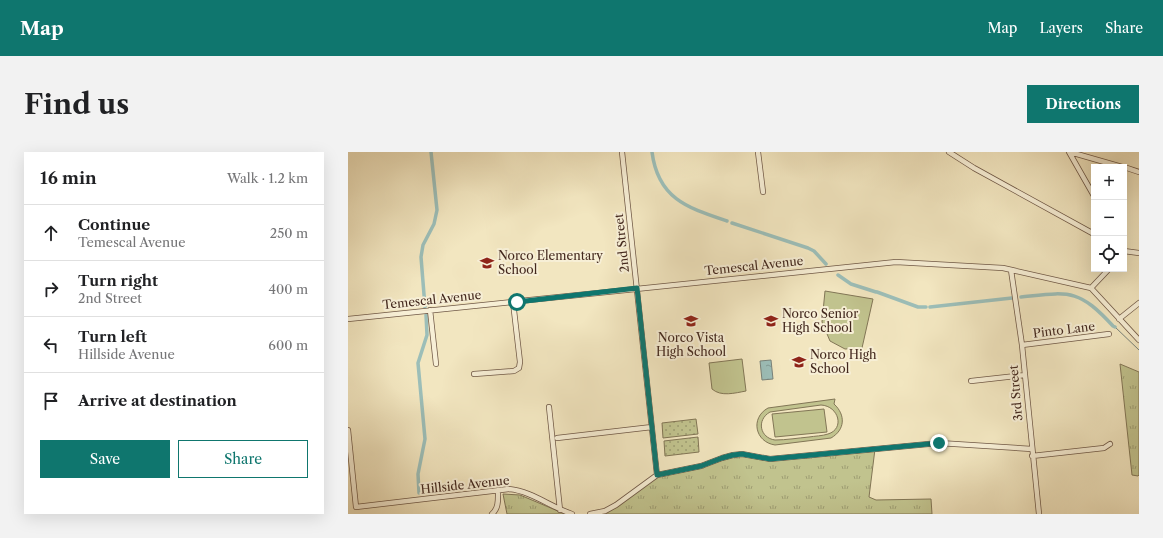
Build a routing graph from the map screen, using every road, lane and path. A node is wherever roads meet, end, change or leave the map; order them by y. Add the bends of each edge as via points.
1 (622, 152) edge
2 (758, 152) edge
3 (949, 152) edge
4 (1069, 152) edge
5 (1112, 164) edge
6 (1127, 168) edge
7 (1139, 172) edge
8 (1091, 191) edge
9 (762, 192) dead end
10 (1091, 232) edge
11 (1127, 252) edge
12 (1139, 254) edge
13 (1011, 270) junction
14 (1106, 272) edge
15 (637, 288) junction
16 (1092, 288) junction
17 (513, 302) junction
18 (1139, 303) edge
19 (430, 310) junction
20 (348, 319) edge
21 (1120, 319) junction
22 (1108, 334) dead end
23 (1139, 340) edge
24 (1022, 345) junction
25 (436, 364) dead end
26 (474, 374) dead end
27 (1025, 375) junction
28 (970, 381) dead end
29 (549, 407) dead end
30 (652, 427) junction
31 (348, 430) edge
32 (556, 438) dead end
33 (1110, 444) dead end
34 (1032, 449) junction
35 (1032, 456) junction
36 (657, 475) junction
37 (498, 490) junction
38 (560, 510) junction
39 (492, 514) edge
40 (572, 514) edge
41 (590, 514) edge
42 (1040, 514) edge

1 - 15 street, 2nd Street
2 - 9 street
3 - 10 street
4 - 5 street
4 - 8 street
6 - 7 street
11 - 12 street
13 - 15 street, Temescal Avenue via 896,262
13 - 16 street, Temescal Avenue
13 - 24 street, 3rd Street
14 - 16 street
15 - 17 street, Temescal Avenue
15 - 30 street, 2nd Street
16 - 21 street
17 - 19 street, Temescal Avenue
17 - 26 street via 520,362 518,368 514,371
18 - 21 street
19 - 20 street, Temescal Avenue
19 - 25 street
21 - 23 street
22 - 24 street, Pinto Lane
24 - 27 street, 3rd Street
27 - 28 street
27 - 34 street, 3rd Street
29 - 38 street
30 - 32 street
30 - 36 street, 2nd Street
31 - 37 street, Hillside Avenue via 356,507
33 - 35 street via 1104,448
34 - 35 street, 3rd Street
34 - 36 street via 939,443 770,459 742,454
35 - 42 street, 3rd Street
36 - 41 street via 616,505
37 - 38 street, Hillside Avenue via 517,490
37 - 39 street via 498,504
38 - 40 street, Hillside Avenue

